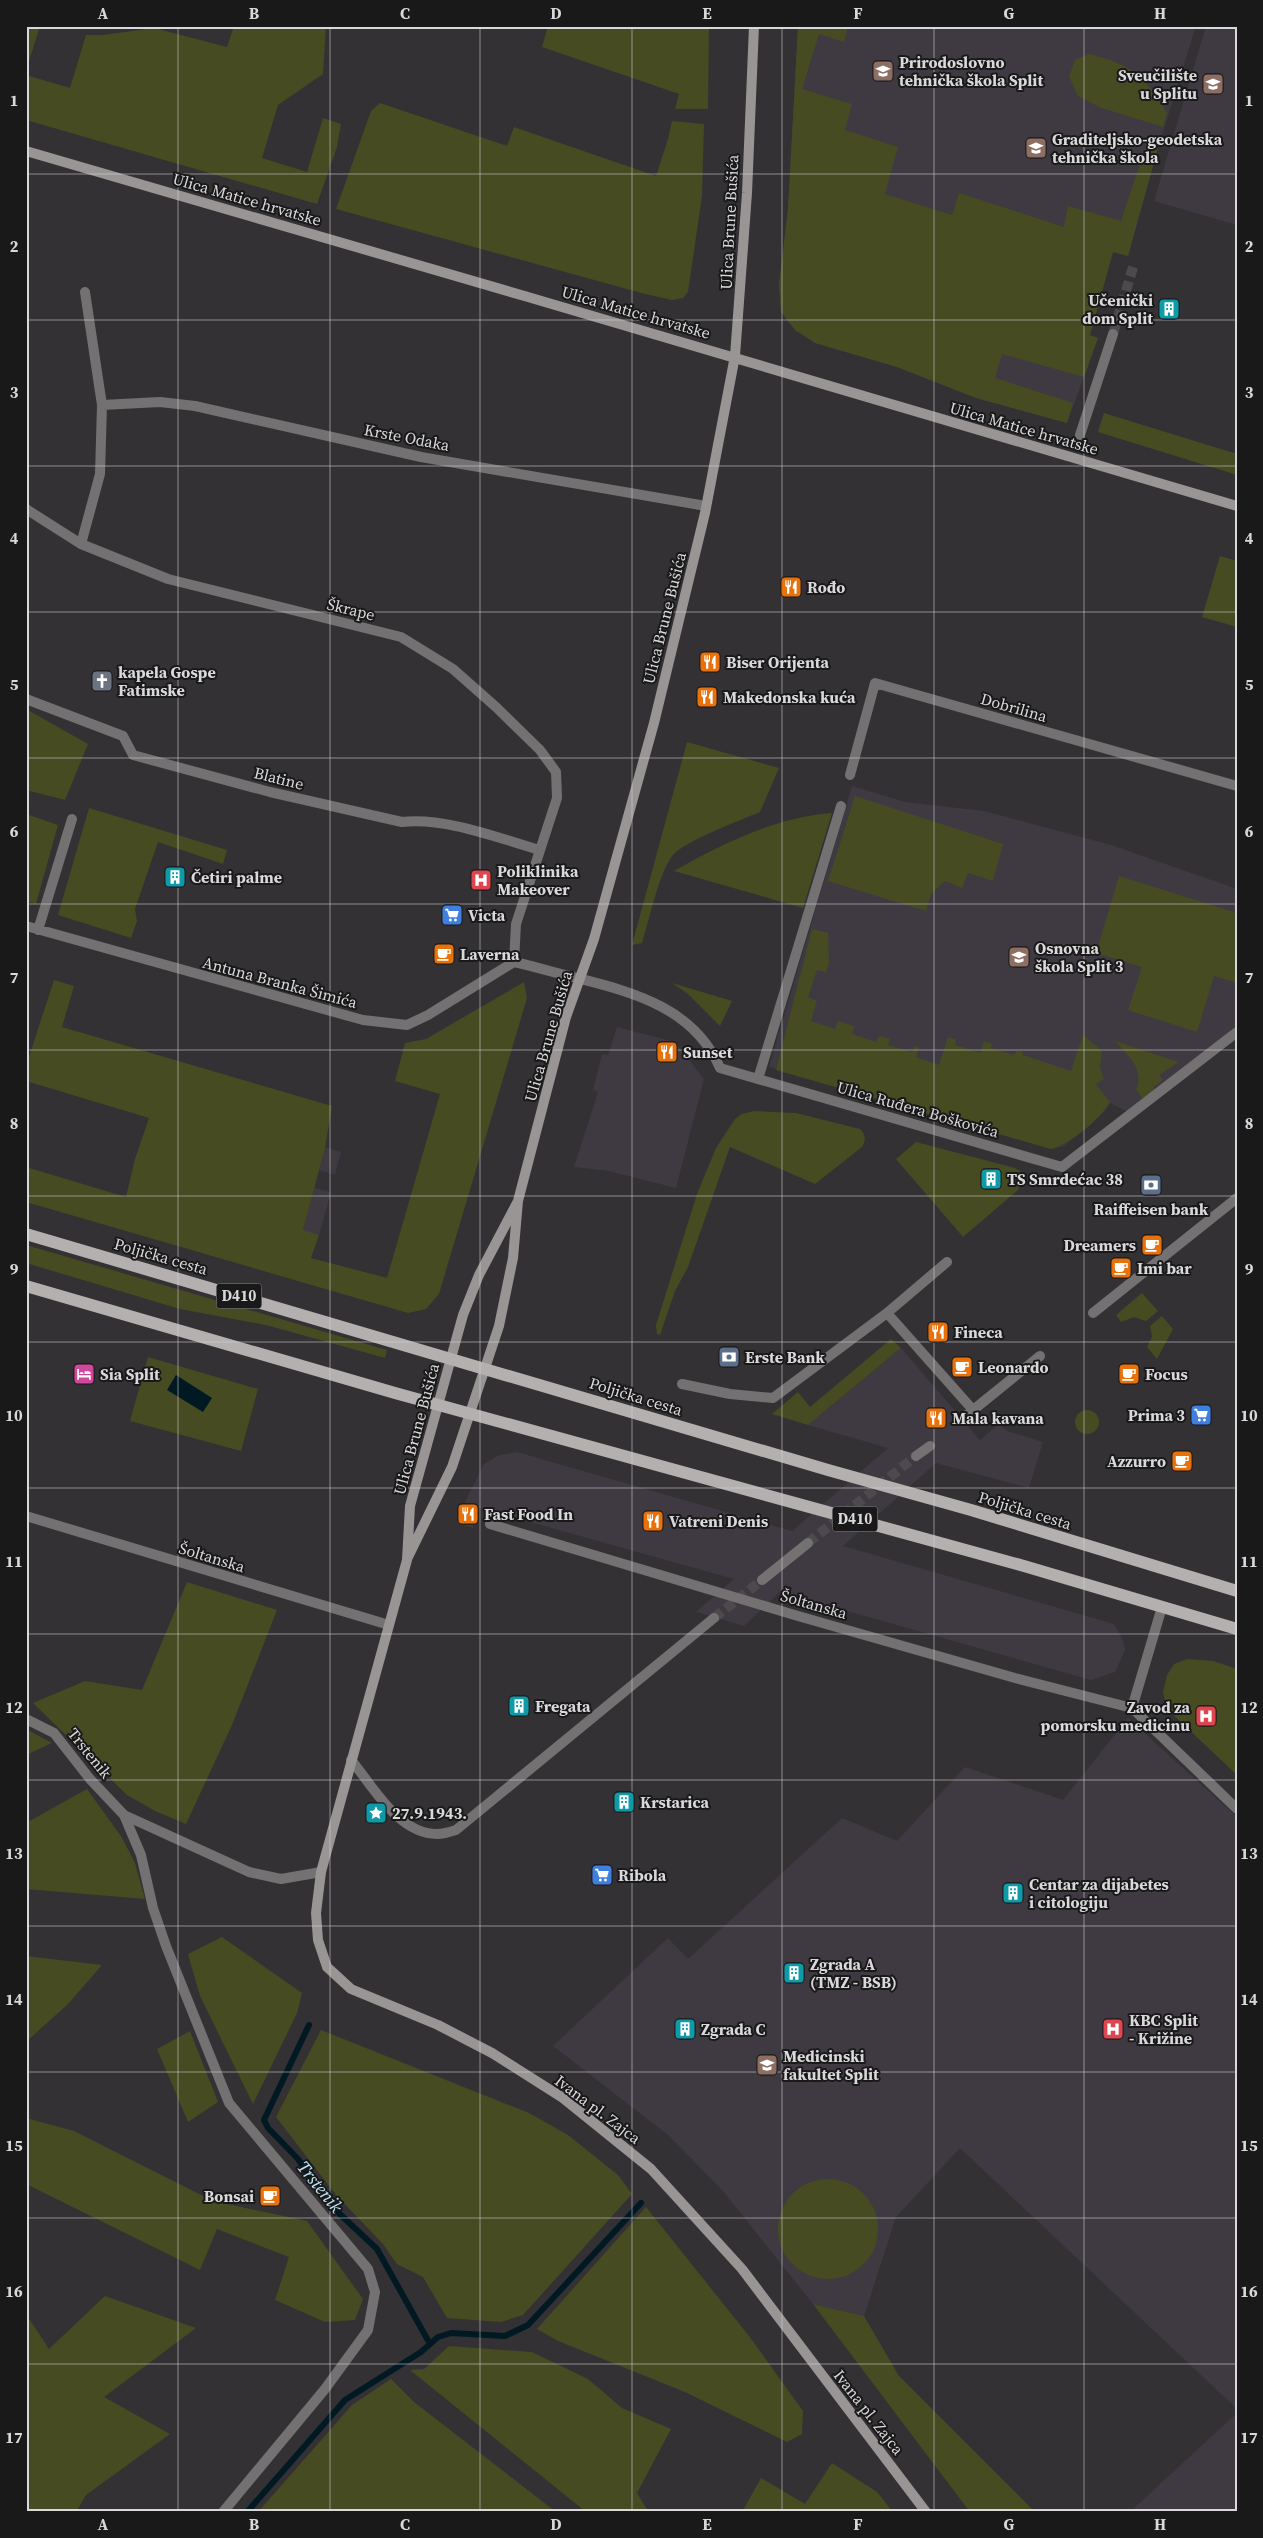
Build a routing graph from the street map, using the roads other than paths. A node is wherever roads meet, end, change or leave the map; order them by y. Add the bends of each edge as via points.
1 (754, 26) edge
2 (26, 151) edge
3 (86, 292) dead end
4 (1113, 334) tunnel mouth
5 (735, 356) junction
6 (102, 405) junction
7 (1080, 435) dead end
8 (706, 506) junction
9 (1237, 506) edge
10 (26, 509) edge
11 (81, 544) junction
12 (26, 698) edge
13 (850, 775) dead end
14 (1237, 786) edge
15 (841, 806) dead end
16 (72, 819) dead end
17 (540, 850) junction
18 (26, 926) edge
19 (38, 930) junction
20 (514, 962) junction
21 (579, 979) junction
22 (1237, 1032) edge
23 (758, 1079) junction
24 (1237, 1198) edge
25 (518, 1201) junction
26 (26, 1234) edge
27 (947, 1262) dead end
28 (26, 1286) edge
29 (886, 1313) junction
30 (1093, 1313) dead end
31 (1040, 1356) dead end
32 (451, 1358) junction
33 (486, 1368) junction
34 (682, 1384) dead end
35 (438, 1404) junction
36 (974, 1410) junction
37 (472, 1413) junction
38 (962, 1419) dead end
39 (930, 1446) dead end
40 (916, 1456) tunnel mouth
41 (26, 1516) edge
42 (490, 1524) dead end
43 (808, 1543) tunnel mouth
44 (407, 1560) junction
45 (762, 1580) tunnel mouth
46 (1237, 1591) edge
47 (1162, 1608) junction
48 (714, 1618) tunnel mouth
49 (389, 1625) junction
50 (1237, 1629) edge
51 (1132, 1708) junction
52 (26, 1719) edge
53 (351, 1760) junction
54 (1237, 1809) edge
55 (124, 1816) junction
56 (321, 1872) junction
57 (223, 2512) edge
58 (926, 2512) edge

1 - 5 street, Ulica Brune Bušića via 747,193
2 - 5 street, Ulica Matice hrvatske
3 - 6 street
4 - 7 street
5 - 8 street, Ulica Brune Bušića
5 - 9 street, Ulica Matice hrvatske via 940,420
6 - 8 street, Krste Odaka via 160,402 195,406 421,457
6 - 11 street via 100,474
8 - 21 street, Ulica Brune Bušića via 654,723 594,939
10 - 11 street, Škrape
11 - 17 street, Škrape via 168,579 401,637 453,668 540,750 556,772 557,798
12 - 17 street, Blatine via 123,736 133,755 280,794 402,822 438,823
13 - 14 street, Dobrilina via 875,683
15 - 23 street
16 - 19 street
17 - 20 street via 516,924
18 - 19 street, Antuna Branka Šimića
19 - 20 street, Antuna Branka Šimića via 354,1018 391,1024 407,1024 428,1015
20 - 21 street
21 - 23 street, Ulica Ruđera Boškovića via 630,992 674,1013 713,1052 720,1068
21 - 25 street, Ulica Brune Bušića via 566,1016
22 - 23 street, Ulica Ruđera Boškovića via 1062,1167
24 - 30 street
25 - 32 street, Ulica Brune Bušića via 468,1300
25 - 33 street, Ulica Brune Bušića via 506,1294
26 - 32 main road, Poljička cesta / D410
27 - 29 street
28 - 35 main road, D410
29 - 34 street via 773,1398 730,1394
29 - 36 street
31 - 36 street
32 - 33 main road, Poljička cesta / D410
32 - 35 street, Ulica Brune Bušića
33 - 37 street, Ulica Brune Bušića
33 - 46 main road, Poljička cesta / D410
35 - 37 main road, D410
35 - 44 street, Ulica Brune Bušića via 410,1506
36 - 38 street
37 - 44 street, Ulica Brune Bušića via 452,1467
37 - 47 main road, D410
39 - 40 street
41 - 49 street, Šoltanska
42 - 51 street, Šoltanska via 1014,1678
43 - 45 street
44 - 49 street, Ulica Brune Bušića
47 - 50 main road, D410
47 - 51 street
48 - 53 street via 456,1830 437,1834 423,1832 405,1823
49 - 53 street, Ulica Brune Bušića
51 - 54 street, Šoltanska
52 - 55 street, Trstenik via 54,1733
53 - 56 street, Ivana pl. Zajca
55 - 56 street, Trstenik via 249,1872 281,1880
55 - 57 street, Trstenik via 141,1855 166,1946 229,2103 363,2262 375,2292 368,2330 325,2389
56 - 58 street, Ivana pl. Zajca via 316,1913 318,1940 328,1967 351,1989 438,2025 492,2053 563,2098 652,2169 742,2269

